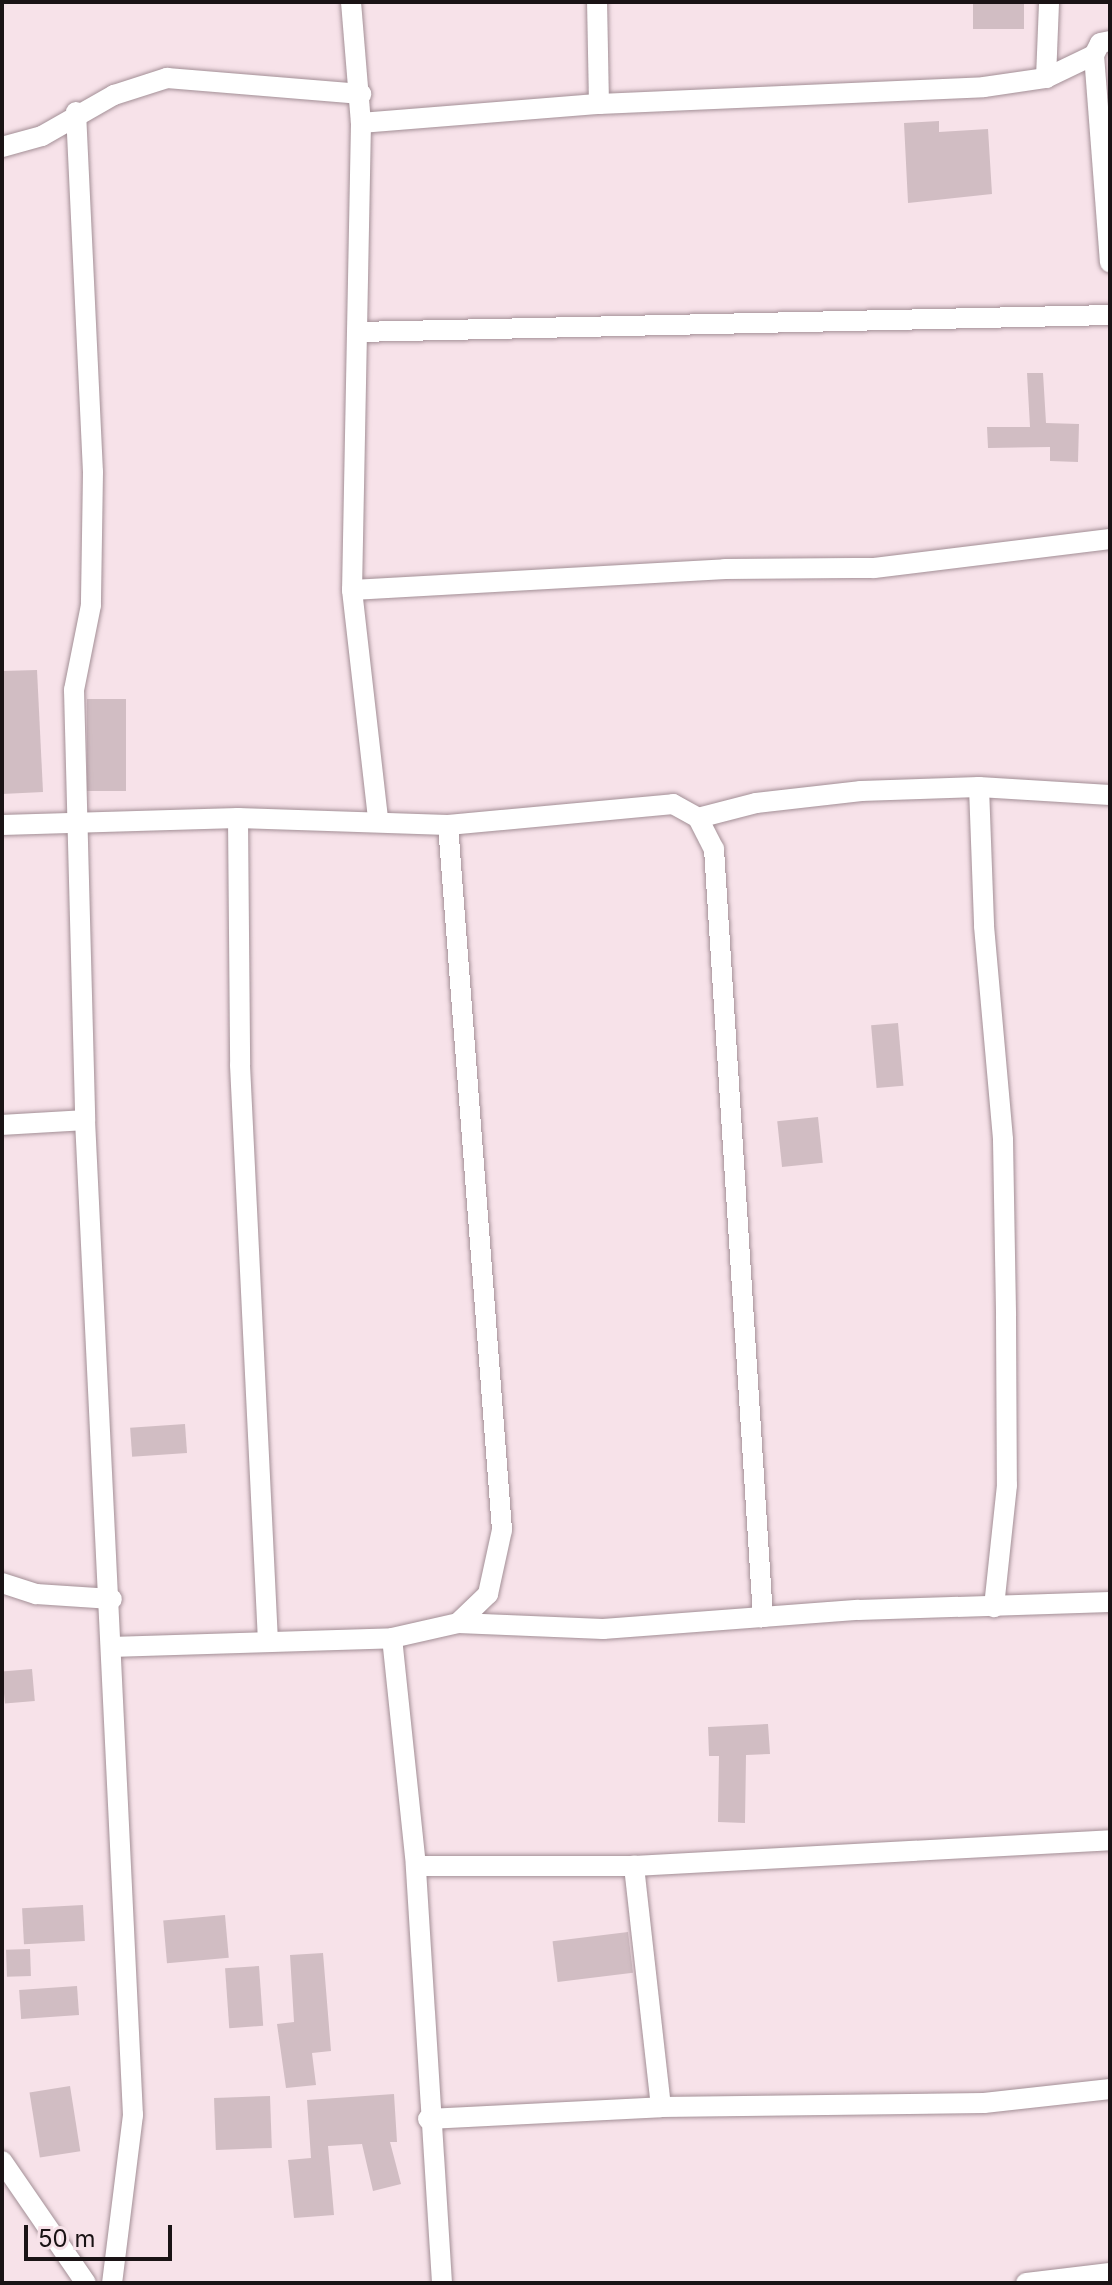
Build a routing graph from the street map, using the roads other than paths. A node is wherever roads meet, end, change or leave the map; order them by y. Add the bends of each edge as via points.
1 (351, 2) edge
2 (597, 2) edge
3 (1049, 2) edge
4 (1102, 48) edge
5 (1046, 78) junction
6 (361, 94) junction
7 (599, 104) junction
8 (76, 112) junction
9 (361, 123) junction
10 (2, 147) edge
11 (1110, 262) edge
12 (1110, 315) edge
13 (357, 332) junction
14 (1110, 539) edge
15 (352, 590) junction
16 (979, 787) junction
17 (1110, 795) edge
18 (238, 818) junction
19 (698, 818) junction
20 (378, 819) junction
21 (76, 820) junction
22 (2, 825) edge
23 (448, 825) junction
24 (85, 1120) junction
25 (2, 1125) edge
26 (2, 1583) edge
27 (112, 1599) junction
28 (1110, 1602) edge
29 (994, 1607) junction
30 (763, 1617) junction
31 (458, 1623) junction
32 (392, 1638) junction
33 (268, 1641) junction
34 (112, 1647) junction
35 (1110, 1840) edge
36 (416, 1866) junction
37 (634, 1866) junction
38 (1110, 2089) edge
39 (661, 2107) junction
40 (428, 2119) junction
41 (2, 2161) edge
42 (1110, 2273) edge
43 (86, 2283) edge
44 (112, 2283) edge
45 (442, 2283) edge
46 (1026, 2283) edge

1 - 6 street
2 - 7 street
3 - 5 street
4 - 5 street
4 - 11 street
5 - 7 street via 922,94
6 - 8 street via 167,78
6 - 9 street
7 - 9 street
8 - 10 street via 42,136
8 - 21 street via 93,472 91,605 74,690
9 - 13 street
12 - 13 street
13 - 15 street
14 - 15 street via 874,568 725,569
15 - 20 street
16 - 17 street
16 - 19 street via 846,793 756,803
16 - 29 street via 984,926 1003,1140 1006,1300 1007,1485
18 - 20 street
18 - 21 street
18 - 33 street via 240,1065
19 - 23 street via 673,804
19 - 30 street via 714,849
20 - 23 street
21 - 22 street
21 - 24 street
23 - 31 street via 502,1530 488,1594
24 - 25 street
24 - 27 street via 90,1288
26 - 27 street via 36,1594
27 - 34 street
28 - 29 street
29 - 30 street
30 - 31 street via 603,1629
31 - 32 street
32 - 33 street
32 - 36 street
33 - 34 street
34 - 44 street via 133,2115
35 - 37 street
36 - 37 street
36 - 40 street
37 - 39 street
38 - 39 street via 984,2103
39 - 40 street
40 - 45 street
41 - 43 street
42 - 46 street

